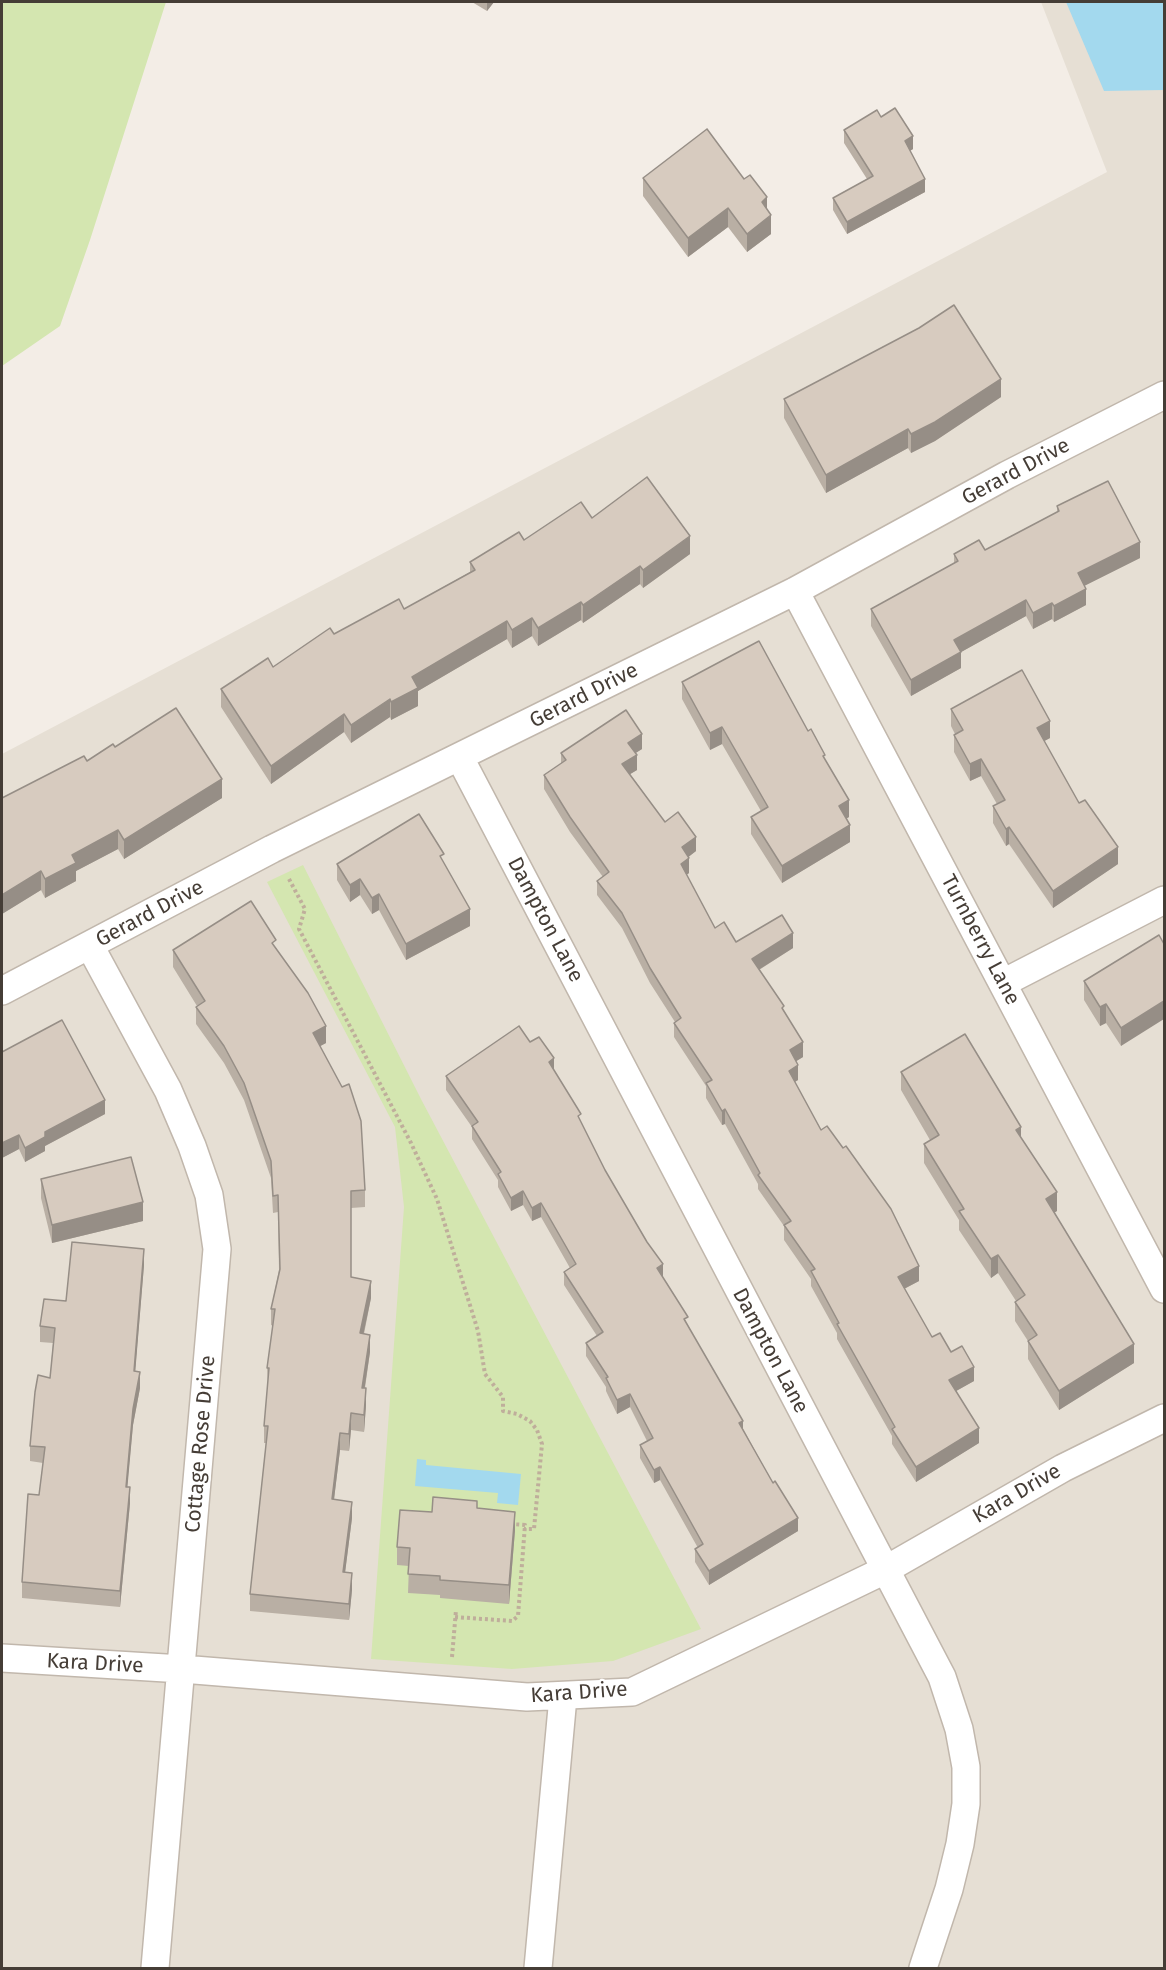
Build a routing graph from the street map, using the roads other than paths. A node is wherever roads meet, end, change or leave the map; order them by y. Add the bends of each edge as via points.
1 (1164, 395) edge
2 (795, 591) junction
3 (460, 758) junction
4 (1164, 900) edge
5 (90, 946) junction
6 (1003, 983) junction
7 (2, 991) edge
8 (1164, 1289) edge
9 (1164, 1418) edge
10 (885, 1570) junction
11 (2, 1658) edge
12 (182, 1669) junction
13 (563, 1697) junction
14 (155, 1968) edge
15 (538, 1968) edge
16 (923, 1968) edge

1 - 2 street, Gerard Drive
2 - 3 street, Gerard Drive
2 - 6 street, Turnberry Lane
3 - 5 street, Gerard Drive via 272,849
3 - 10 street, Dampton Lane
4 - 6 street
5 - 7 street, Gerard Drive
5 - 12 street, Cottage Rose Drive via 168,1090 192,1146 210,1194 217,1248
6 - 8 street, Turnberry Lane
9 - 10 street, Kara Drive via 1063,1468
10 - 13 street, Kara Drive via 632,1692
10 - 16 street, Dampton Lane via 942,1677 959,1729 966,1767 960,1844
11 - 12 street, Kara Drive
12 - 13 street, Kara Drive
12 - 14 street, Cottage Rose Drive
13 - 15 street

